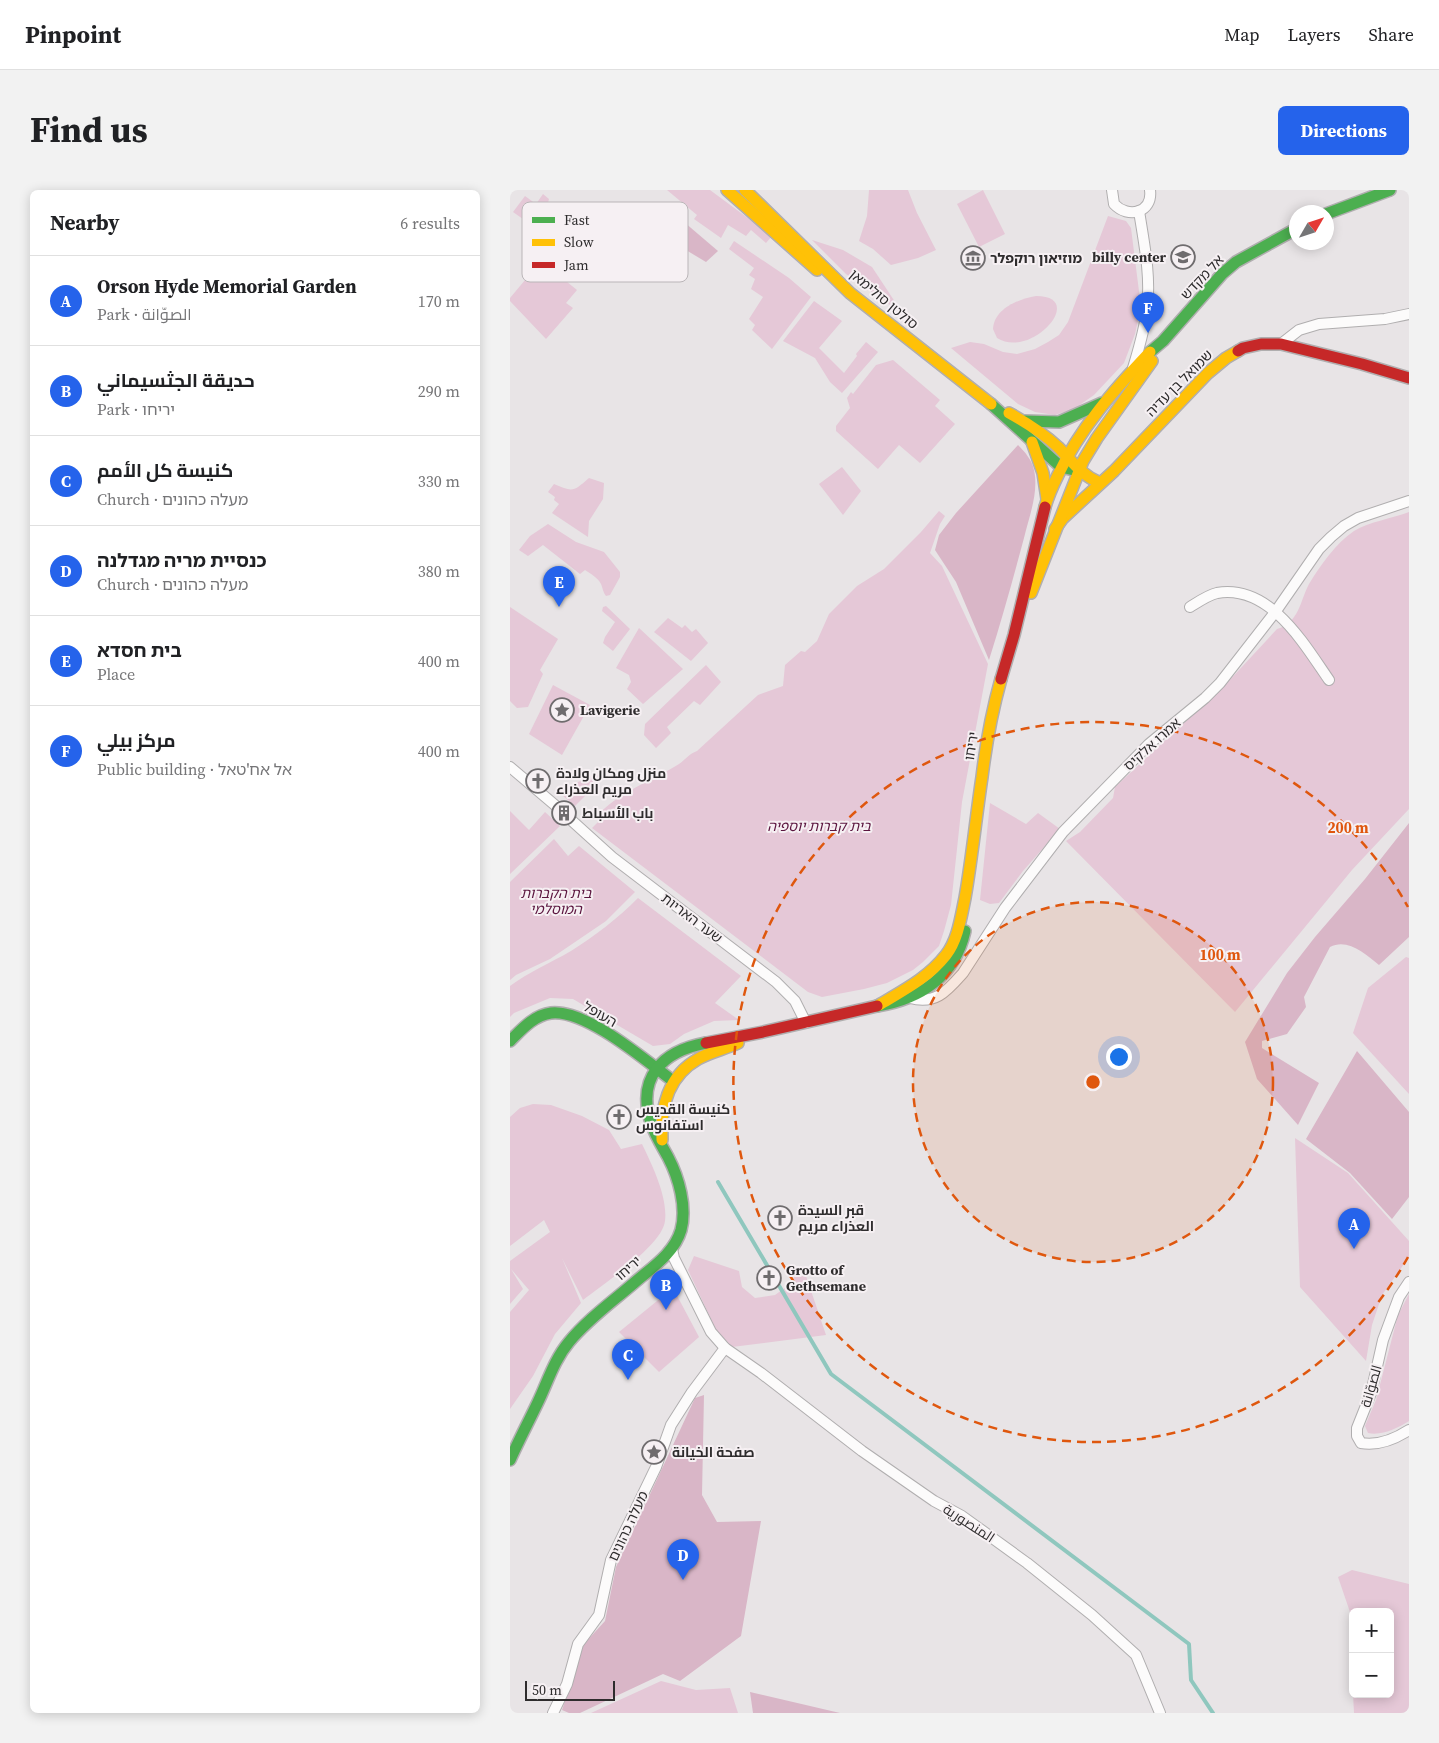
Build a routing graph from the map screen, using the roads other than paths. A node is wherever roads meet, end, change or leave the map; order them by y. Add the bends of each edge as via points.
1 (728, 190) edge
2 (745, 190) edge
3 (1112, 190) edge
4 (1150, 190) edge
5 (1390, 190) edge
6 (1139, 211) junction
7 (1334, 211) edge
8 (1289, 233) edge
9 (850, 293) junction
10 (1409, 314) edge
11 (1163, 341) junction
12 (1281, 344) junction
13 (1132, 373) junction
14 (1409, 378) edge
15 (1105, 401) junction
16 (988, 402) junction
17 (1121, 406) junction
18 (1025, 421) junction
19 (1030, 438) junction
20 (1067, 456) junction
21 (1061, 467) junction
22 (1078, 471) junction
23 (1100, 483) junction
24 (1048, 499) junction
25 (1409, 501) edge
26 (1055, 528) junction
27 (1190, 607) dead end
28 (1276, 611) junction
29 (1014, 635) junction
30 (1329, 680) dead end
31 (510, 768) edge
32 (556, 806) tunnel mouth
33 (570, 819) tunnel mouth
34 (970, 865) junction
35 (910, 998) junction
36 (879, 1005) junction
37 (806, 1023) junction
38 (757, 1033) junction
39 (510, 1041) edge
40 (656, 1069) junction
41 (673, 1081) junction
42 (664, 1149) junction
43 (672, 1249) junction
44 (1409, 1282) edge
45 (725, 1348) junction
46 (1409, 1430) edge
47 (510, 1460) edge
48 (553, 1713) edge
49 (1160, 1713) edge

1 - 9 main road via 797,254
2 - 9 main road, סולטן סולימאן
3 - 6 street via 1112,199 1119,209 1132,213
4 - 6 street via 1149,202
5 - 7 main road
6 - 13 street via 1148,285 1142,338
8 - 11 main road, אל מקדש via 1252,252 1222,274
9 - 16 main road, סולטן סולימאן
10 - 12 street via 1319,324 1299,330
11 - 13 main road, אל מקדש
11 - 17 main road, אל מקדש
12 - 14 main road, שמואל בן עדיה
12 - 23 main road, שמואל בן עדיה via 1243,348 1226,358 1180,400
13 - 15 main road, אל מקדש
13 - 17 street
15 - 18 main road via 1059,422
15 - 20 main road, אל מקדש
16 - 18 main road, סולטן סולימאן
16 - 19 main road, סולטן סולימאן
17 - 22 main road, אל מקדש
18 - 20 main road, סולטן סולימאן
19 - 21 main road, סולטן סולימאן
19 - 24 main road via 1041,464
20 - 21 main road, יריחו
20 - 22 main road, סולטן סולימאן
21 - 22 main road, סולטן סולימאן
21 - 24 main road, יריחו
22 - 23 main road
22 - 26 main road, יריחו
23 - 26 main road, שמואל בן עדיה
24 - 29 main road, יריחו
25 - 28 street, אמרו אלקיס via 1344,526 1319,549
26 - 29 main road, יריחו
27 - 28 street via 1216,593 1234,593 1254,598
28 - 30 street via 1295,631
28 - 35 street, אמרו אלקיס via 1220,683 1149,744 1063,832 957,981 933,1000
29 - 34 main road, יריחו via 988,736
31 - 32 street
33 - 37 street, שער האריות via 612,857 776,982 795,1001
34 - 35 main road, יריחו via 971,898 959,952 934,982
34 - 36 main road, יריחו via 961,918 947,954 927,976
35 - 36 main road, יריחו
36 - 37 main road, יריחו
37 - 38 main road, יריחו
38 - 40 main road, יריחו via 684,1048
38 - 41 main road, יריחו via 689,1064
39 - 40 main road, העופל via 539,1016 566,1013 601,1030
40 - 41 main road, העופל
40 - 42 main road, יריחו via 647,1093 648,1111 654,1132
41 - 42 main road, יריחו via 662,1114
42 - 43 main road, יריחו via 677,1181 682,1206 681,1230
43 - 45 street, المنصورية via 711,1332
43 - 47 main road, יריחו via 588,1322 561,1352
44 - 46 street, الصوّانة via 1399,1297 1383,1340 1357,1436 1361,1443 1369,1444
45 - 48 street, מעלה כהונים via 671,1425 656,1467 610,1560 599,1614 578,1644 567,1684
45 - 49 street, المنصورية via 862,1451 962,1516 1092,1615 1136,1655

